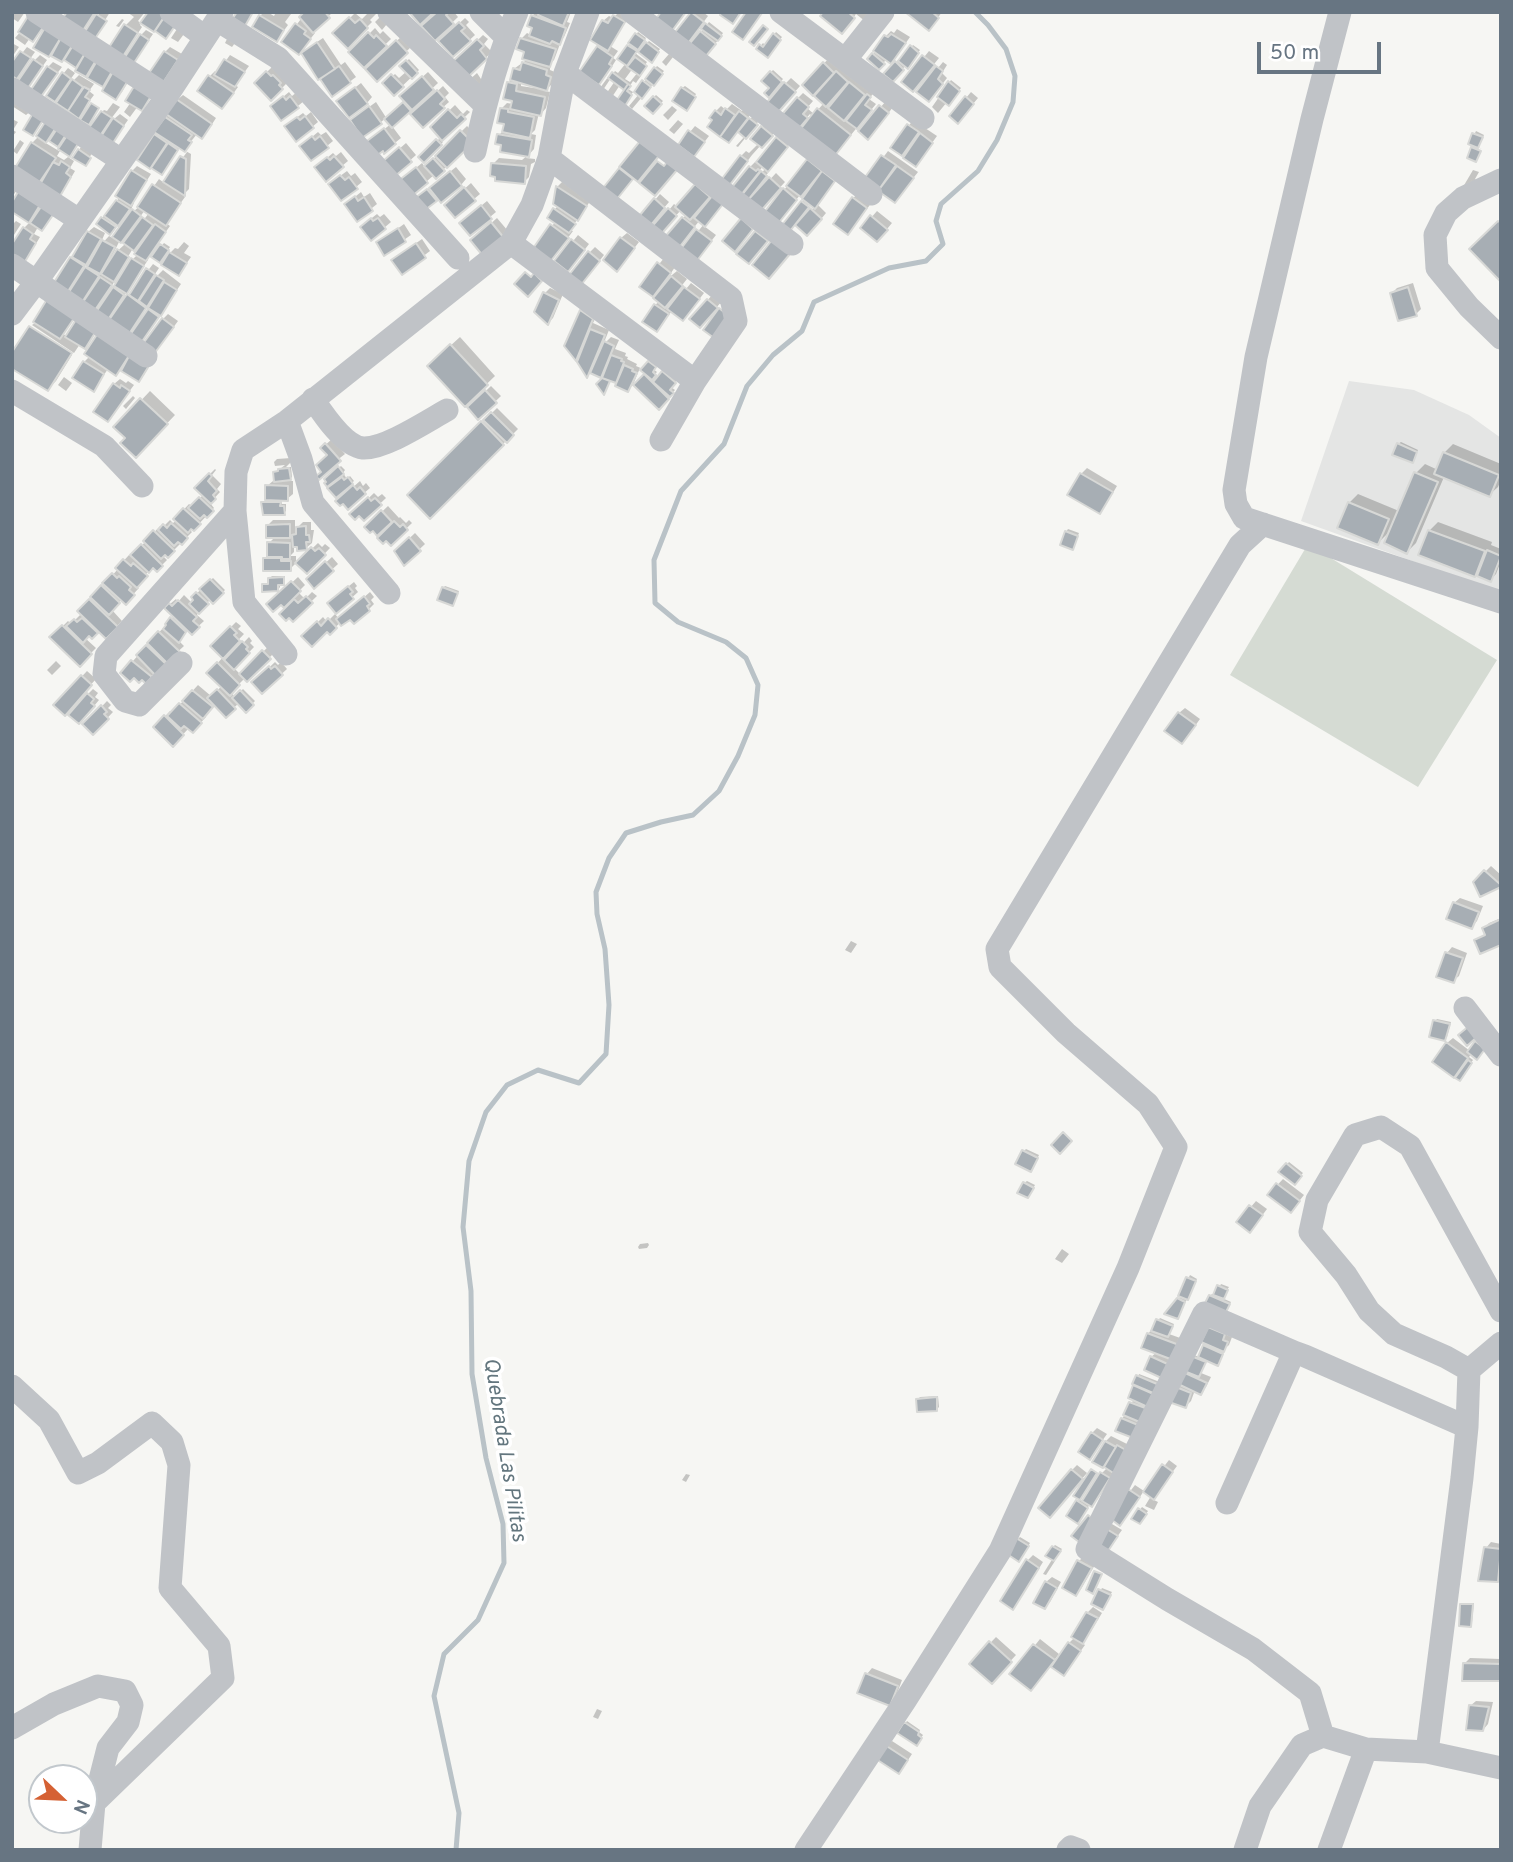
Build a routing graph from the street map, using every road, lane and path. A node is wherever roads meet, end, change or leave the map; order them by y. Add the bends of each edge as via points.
1 (37, 12) edge
2 (170, 12) edge
3 (389, 12) edge
4 (481, 12) edge
5 (517, 12) edge
6 (588, 12) edge
7 (632, 12) edge
8 (781, 12) edge
9 (883, 12) edge
10 (1340, 12) edge
11 (215, 23) edge
12 (506, 37) junction
13 (845, 60) junction
14 (565, 73) junction
15 (12, 89) edge
16 (166, 96) junction
17 (485, 105) junction
18 (923, 118) dead end
19 (475, 151) dead end
20 (549, 158) junction
21 (121, 160) junction
22 (12, 176) edge
23 (1501, 180) edge
24 (871, 194) dead end
25 (79, 220) junction
26 (511, 243) junction
27 (792, 244) dead end
28 (458, 258) dead end
29 (12, 265) edge
30 (37, 281) junction
31 (12, 314) edge
32 (1501, 338) edge
33 (146, 356) dead end
34 (695, 381) junction
35 (12, 391) edge
36 (313, 399) junction
37 (447, 410) dead end
38 (287, 421) junction
39 (661, 440) dead end
40 (142, 486) dead end
41 (234, 511) junction
42 (1263, 524) junction
43 (389, 593) dead end
44 (1501, 602) edge
45 (286, 654) dead end
46 (181, 663) dead end
47 (1465, 1008) dead end
48 (1501, 1055) edge
49 (1501, 1311) edge
50 (1501, 1343) edge
51 (1294, 1352) junction
52 (1469, 1370) junction
53 (12, 1386) edge
54 (1467, 1427) junction
55 (1227, 1503) dead end
56 (12, 1728) edge
57 (1323, 1736) junction
58 (1366, 1749) junction
59 (1427, 1752) junction
60 (1501, 1768) edge
61 (98, 1787) edge
62 (98, 1799) edge
63 (806, 1850) edge
64 (1068, 1850) edge
65 (1079, 1850) edge
66 (1245, 1850) edge
67 (1329, 1850) edge

1 - 16 street
2 - 11 street
3 - 17 street
4 - 12 street
5 - 12 street
6 - 14 street
7 - 24 street
8 - 13 street
9 - 13 street
10 - 42 street via 1256,357 1234,490 1244,518
11 - 16 street
11 - 28 street via 278,58
12 - 17 street
13 - 18 street
14 - 20 street
14 - 27 street
15 - 21 street
16 - 21 street
17 - 19 street
20 - 26 street via 532,205
20 - 34 street via 731,298 736,321
21 - 25 street
22 - 25 street
23 - 32 street via 1464,198 1446,213 1435,235 1437,268
25 - 30 street
26 - 34 street
26 - 36 street
29 - 30 street
30 - 31 street
30 - 33 street
34 - 39 street
35 - 40 street via 104,446
36 - 37 street via 345,440 362,448 389,441
36 - 38 street
38 - 41 street via 243,450 236,472
38 - 43 street via 313,503
41 - 45 street via 244,602
41 - 46 street via 106,656 104,674 125,701 139,705
42 - 44 street
42 - 63 street via 1240,545 997,949 1000,967 1066,1033 1148,1104 1176,1147 1128,1268 1000,1551
47 - 48 street
49 - 52 street via 1410,1146 1381,1127 1355,1135 1317,1200 1310,1232 1369,1311 1394,1334
50 - 52 street
51 - 54 street
51 - 55 street
51 - 57 street via 1204,1313 1087,1549 1253,1649 1310,1693
52 - 54 street
53 - 62 street via 49,1420 78,1473 152,1423 172,1442 179,1465 170,1588 219,1646 223,1678
54 - 59 street
56 - 61 street via 54,1703 98,1686 125,1691 132,1705 128,1722 108,1748
57 - 58 street
57 - 66 street via 1302,1745 1260,1806
58 - 59 street
58 - 67 street
59 - 60 street
64 - 65 street

